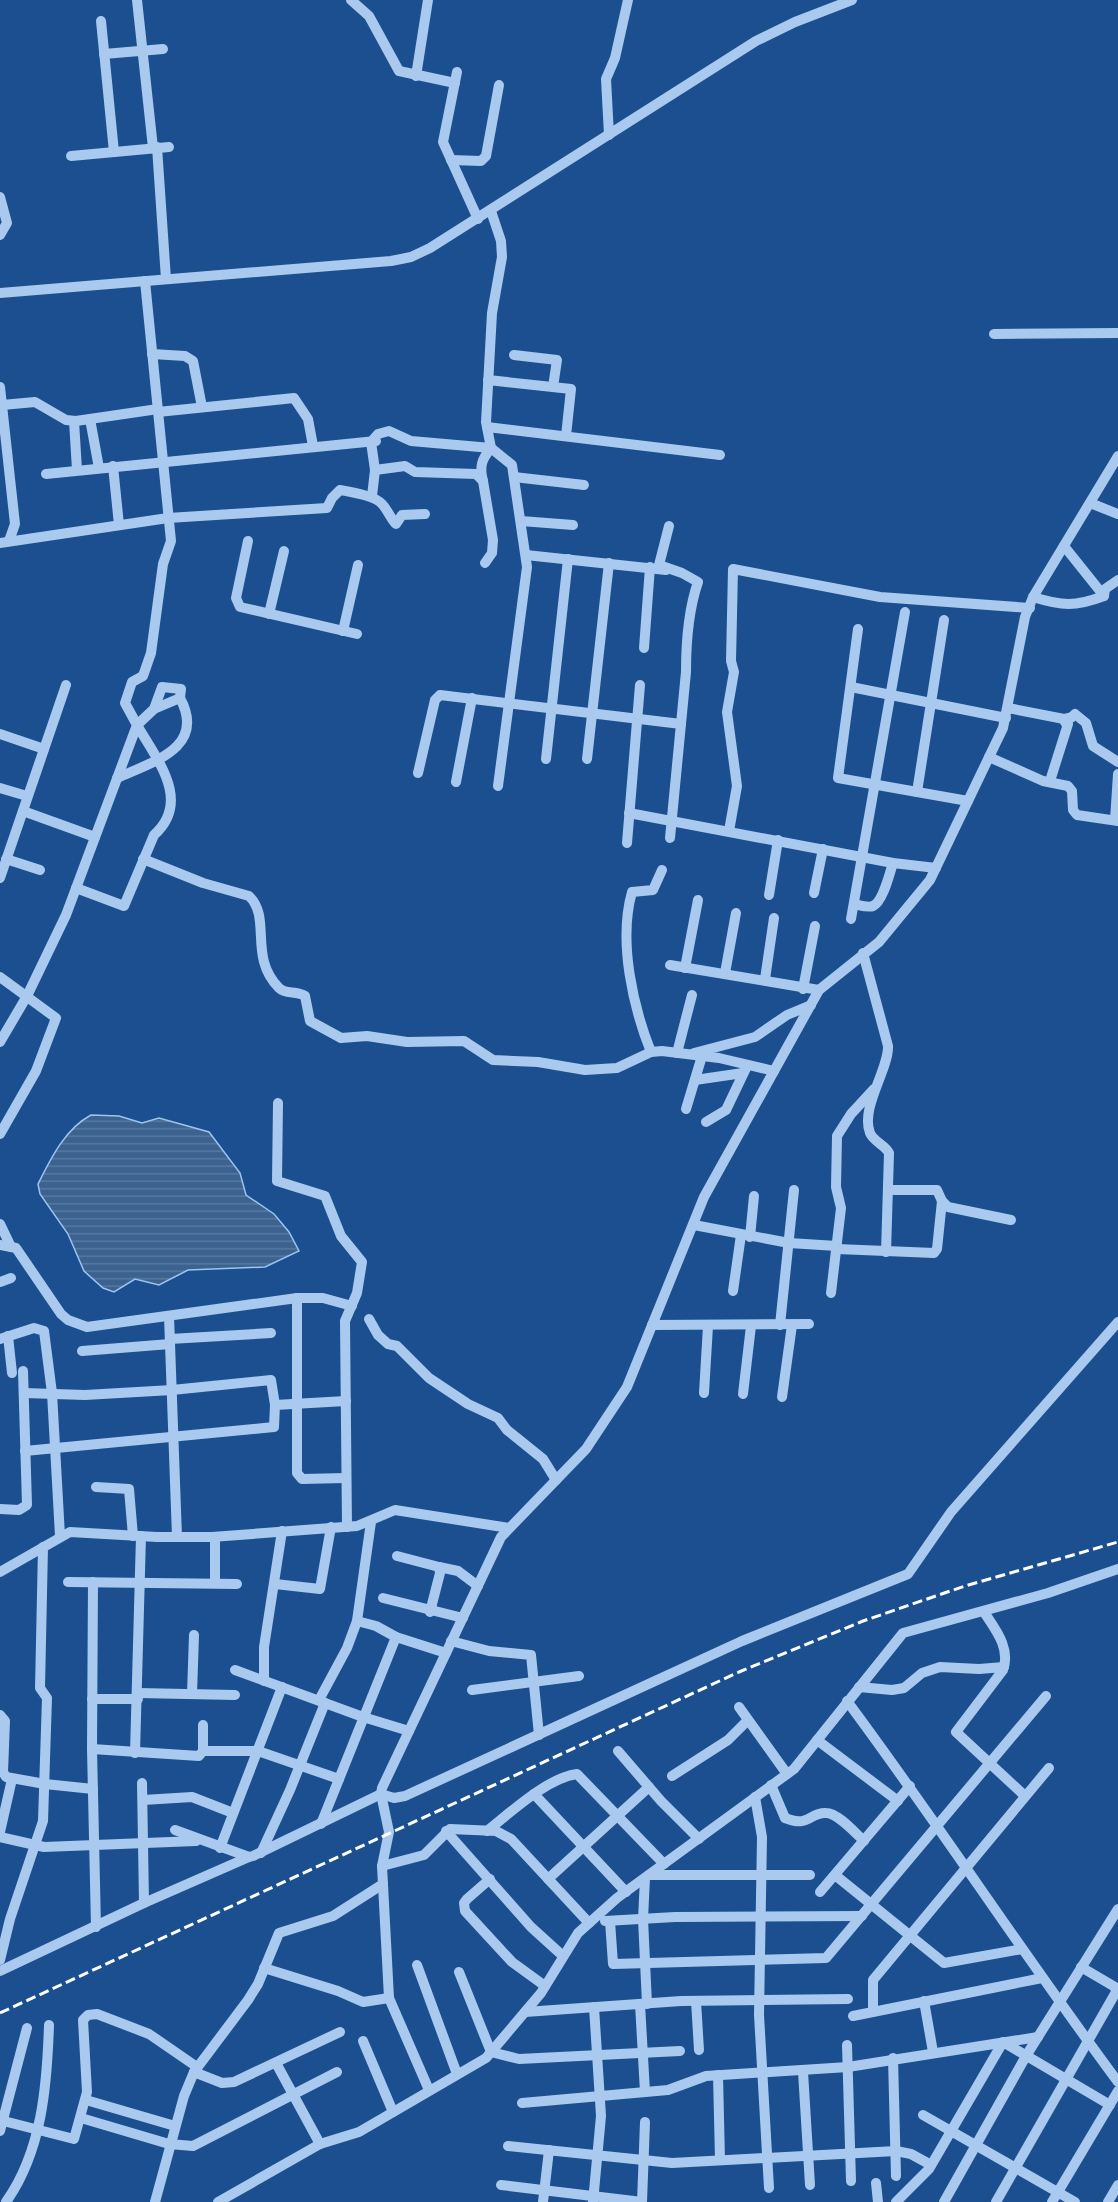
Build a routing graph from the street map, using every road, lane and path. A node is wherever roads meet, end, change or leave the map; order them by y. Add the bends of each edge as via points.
1 (137, 0) edge
2 (351, 0) edge
3 (428, 0) edge
4 (628, 0) edge
5 (852, 0) edge
6 (101, 21) dead end
7 (162, 49) dead end
8 (142, 51) junction
9 (104, 54) junction
10 (416, 76) junction
11 (499, 85) dead end
12 (609, 135) junction
13 (169, 147) dead end
14 (155, 148) junction
15 (114, 152) junction
16 (71, 156) dead end
17 (451, 160) junction
18 (0, 197) edge
19 (491, 210) junction
20 (478, 219) junction
21 (0, 235) edge
22 (166, 279) junction
23 (145, 281) junction
24 (0, 293) edge
25 (1118, 333) edge
26 (994, 334) dead end
27 (152, 354) junction
28 (514, 355) dead end
29 (488, 380) junction
30 (0, 387) edge
31 (553, 387) junction
32 (2, 405) junction
33 (202, 407) junction
34 (158, 410) junction
35 (90, 419) junction
36 (74, 421) junction
37 (487, 427) junction
38 (566, 436) junction
39 (373, 441) junction
40 (313, 446) junction
41 (491, 448) junction
42 (720, 455) dead end
43 (1118, 456) edge
44 (163, 460) junction
45 (112, 466) junction
46 (99, 468) junction
47 (77, 470) junction
48 (375, 470) junction
49 (46, 474) dead end
50 (514, 477) junction
51 (483, 481) junction
52 (584, 485) dead end
53 (372, 496) junction
54 (1090, 504) junction
55 (425, 514) dead end
56 (1118, 514) edge
57 (168, 518) junction
58 (521, 521) junction
59 (119, 525) junction
60 (573, 525) dead end
61 (669, 526) dead end
62 (4, 542) edge
63 (248, 542) dead end
64 (1064, 546) junction
65 (284, 551) dead end
66 (526, 555) junction
67 (568, 559) junction
68 (485, 563) dead end
69 (609, 563) junction
70 (358, 566) dead end
71 (650, 567) junction
72 (682, 573) junction
73 (1118, 580) edge
74 (1104, 596) junction
75 (1033, 597) junction
76 (1030, 608) junction
77 (905, 612) dead end
78 (269, 614) junction
79 (944, 620) dead end
80 (858, 629) dead end
81 (343, 631) junction
82 (357, 634) dead end
83 (644, 648) dead end
84 (66, 685) dead end
85 (640, 685) dead end
86 (850, 687) junction
87 (890, 695) junction
88 (180, 698) junction
89 (472, 698) junction
90 (929, 702) junction
91 (509, 704) junction
92 (551, 709) junction
93 (154, 710) junction
94 (1007, 713) junction
95 (592, 715) junction
96 (1072, 717) junction
97 (636, 718) junction
98 (681, 724) junction
99 (137, 725) junction
100 (0, 734) edge
101 (44, 750) junction
102 (989, 757) junction
103 (546, 759) dead end
104 (587, 759) dead end
105 (157, 760) junction
106 (1118, 762) edge
107 (418, 774) dead end
108 (1118, 774) edge
109 (117, 778) junction
110 (456, 782) dead end
111 (1050, 782) junction
112 (876, 784) junction
113 (498, 786) dead end
114 (0, 788) edge
115 (917, 792) junction
116 (27, 796) junction
117 (968, 801) junction
118 (23, 811) junction
119 (629, 813) junction
120 (672, 820) junction
121 (1116, 820) edge
122 (729, 831) junction
123 (95, 837) junction
124 (670, 838) dead end
125 (778, 840) junction
126 (627, 843) dead end
127 (822, 849) junction
128 (863, 857) junction
129 (6, 859) junction
130 (143, 859) junction
131 (893, 863) junction
132 (936, 868) junction
133 (40, 870) dead end
134 (662, 870) dead end
135 (0, 878) edge
136 (76, 888) junction
137 (814, 893) dead end
138 (769, 895) dead end
139 (698, 900) dead end
140 (854, 904) junction
141 (736, 913) dead end
142 (774, 918) dead end
143 (851, 919) dead end
144 (815, 926) dead end
145 (863, 953) junction
146 (670, 965) dead end
147 (684, 968) junction
148 (724, 973) junction
149 (0, 977) edge
150 (765, 979) junction
151 (803, 989) junction
152 (819, 990) junction
153 (692, 995) dead end
154 (27, 996) junction
155 (811, 1005) junction
156 (0, 1042) edge
157 (651, 1052) junction
158 (682, 1053) junction
159 (702, 1056) junction
160 (745, 1070) junction
161 (774, 1071) junction
162 (695, 1080) junction
163 (874, 1089) junction
164 (278, 1103) dead end
165 (686, 1109) dead end
166 (706, 1122) dead end
167 (0, 1134) edge
168 (794, 1190) dead end
169 (888, 1190) junction
170 (754, 1196) dead end
171 (942, 1202) junction
172 (1011, 1220) dead end
173 (0, 1224) edge
174 (694, 1226) junction
175 (746, 1236) junction
176 (789, 1243) junction
177 (5, 1246) edge
178 (837, 1248) junction
179 (886, 1252) junction
180 (733, 1291) dead end
181 (831, 1293) dead end
182 (297, 1298) junction
183 (352, 1306) junction
184 (169, 1316) junction
185 (369, 1319) dead end
186 (1118, 1322) edge
187 (809, 1324) dead end
188 (652, 1325) junction
189 (780, 1325) junction
190 (792, 1325) junction
191 (708, 1326) junction
192 (751, 1326) junction
193 (271, 1333) dead end
194 (4, 1338) edge
195 (170, 1341) junction
196 (82, 1351) dead end
197 (11, 1369) edge
198 (172, 1390) junction
199 (52, 1393) junction
200 (704, 1393) dead end
201 (24, 1394) junction
202 (743, 1394) dead end
203 (782, 1397) dead end
204 (346, 1401) junction
205 (299, 1403) junction
206 (275, 1405) junction
207 (174, 1436) junction
208 (54, 1447) junction
209 (25, 1451) junction
210 (346, 1478) junction
211 (556, 1480) junction
212 (96, 1487) dead end
213 (0, 1509) edge
214 (371, 1521) junction
215 (331, 1527) junction
216 (347, 1527) junction
217 (509, 1528) junction
218 (282, 1531) junction
219 (60, 1536) junction
220 (137, 1536) junction
221 (177, 1537) junction
222 (216, 1537) junction
223 (43, 1547) junction
224 (397, 1556) dead end
225 (439, 1567) junction
226 (1118, 1569) edge
227 (0, 1572) edge
228 (141, 1581) junction
229 (68, 1582) dead end
230 (93, 1582) junction
231 (215, 1583) junction
232 (237, 1584) dead end
233 (275, 1584) junction
234 (478, 1586) junction
235 (383, 1598) dead end
236 (430, 1612) junction
237 (984, 1612) junction
238 (463, 1618) junction
239 (357, 1622) junction
240 (194, 1635) dead end
241 (396, 1637) junction
242 (451, 1641) junction
243 (446, 1653) junction
244 (1004, 1667) junction
245 (235, 1670) dead end
246 (579, 1676) dead end
247 (264, 1680) junction
248 (533, 1683) junction
249 (282, 1687) junction
250 (859, 1687) junction
251 (472, 1690) dead end
252 (192, 1694) junction
253 (235, 1695) dead end
254 (138, 1696) junction
255 (1046, 1696) dead end
256 (92, 1699) junction
257 (322, 1701) junction
258 (847, 1701) junction
259 (739, 1707) dead end
260 (0, 1715) edge
261 (363, 1717) junction
262 (747, 1721) junction
263 (203, 1725) dead end
264 (409, 1731) junction
265 (539, 1735) junction
266 (817, 1740) junction
267 (92, 1749) junction
268 (203, 1751) junction
269 (258, 1751) junction
270 (618, 1751) dead end
271 (135, 1753) junction
272 (990, 1764) junction
273 (300, 1766) junction
274 (2, 1767) edge
275 (1049, 1768) dead end
276 (787, 1774) junction
277 (672, 1776) dead end
278 (12, 1779) junction
279 (339, 1779) junction
280 (45, 1784) junction
281 (142, 1784) dead end
282 (771, 1785) junction
283 (910, 1786) junction
284 (649, 1787) junction
285 (93, 1789) junction
286 (381, 1794) junction
287 (534, 1794) junction
288 (1025, 1796) junction
289 (756, 1797) junction
290 (143, 1800) junction
291 (898, 1801) junction
292 (233, 1814) junction
293 (617, 1814) junction
294 (321, 1824) junction
295 (938, 1828) junction
296 (175, 1830) dead end
297 (446, 1831) junction
298 (487, 1831) junction
299 (0, 1832) edge
300 (0, 1836) edge
301 (699, 1839) junction
302 (864, 1840) junction
303 (203, 1841) junction
304 (144, 1842) junction
305 (94, 1843) junction
306 (35, 1844) junction
307 (583, 1846) junction
308 (220, 1848) junction
309 (261, 1853) junction
310 (249, 1857) junction
311 (664, 1864) junction
312 (382, 1866) junction
313 (966, 1868) junction
314 (761, 1874) junction
315 (810, 1875) dead end
316 (835, 1875) junction
317 (647, 1876) junction
318 (490, 1879) junction
319 (548, 1879) junction
320 (383, 1884) junction
321 (626, 1892) junction
322 (820, 1892) dead end
323 (144, 1903) junction
324 (873, 1903) junction
325 (1118, 1908) edge
326 (760, 1916) junction
327 (862, 1916) junction
328 (643, 1919) junction
329 (593, 1920) junction
330 (610, 1921) junction
331 (96, 1927) junction
332 (910, 1934) junction
333 (1022, 1949) junction
334 (563, 1956) junction
335 (0, 1960) edge
336 (760, 1960) junction
337 (645, 1962) junction
338 (417, 1965) dead end
339 (1081, 1967) junction
340 (264, 1968) junction
341 (0, 1971) edge
342 (459, 1972) dead end
343 (1042, 1978) junction
344 (545, 1986) junction
345 (389, 1998) junction
346 (848, 1999) dead end
347 (759, 2000) junction
348 (696, 2001) junction
349 (924, 2001) junction
350 (1059, 2001) junction
351 (644, 2004) junction
352 (594, 2007) junction
353 (873, 2011) junction
354 (525, 2012) junction
355 (853, 2016) dead end
356 (49, 2025) dead end
357 (27, 2028) dead end
358 (340, 2032) dead end
359 (1038, 2037) junction
360 (363, 2041) dead end
361 (1087, 2041) junction
362 (1003, 2042) junction
363 (847, 2045) dead end
364 (699, 2050) dead end
365 (680, 2051) dead end
366 (491, 2052) junction
367 (933, 2052) junction
368 (643, 2053) junction
369 (597, 2055) junction
370 (1026, 2056) junction
371 (893, 2058) junction
372 (276, 2063) junction
373 (848, 2067) junction
374 (195, 2070) junction
375 (337, 2072) dead end
376 (803, 2072) junction
377 (761, 2073) junction
378 (457, 2074) junction
379 (718, 2075) junction
380 (1065, 2079) junction
381 (1118, 2082) edge
382 (429, 2090) junction
383 (1118, 2091) edge
384 (645, 2092) junction
385 (293, 2095) junction
386 (600, 2097) junction
387 (86, 2100) junction
388 (522, 2103) dead end
389 (1110, 2105) junction
390 (393, 2112) junction
391 (923, 2115) dead end
392 (81, 2118) junction
393 (645, 2122) dead end
394 (1, 2124) edge
395 (175, 2126) junction
396 (37, 2128) junction
397 (952, 2130) junction
398 (170, 2144) junction
399 (320, 2144) junction
400 (976, 2144) junction
401 (508, 2146) dead end
402 (549, 2150) junction
403 (896, 2151) junction
404 (850, 2153) junction
405 (808, 2155) junction
406 (598, 2156) junction
407 (766, 2156) junction
408 (720, 2160) junction
409 (643, 2161) junction
410 (931, 2166) junction
411 (1015, 2168) junction
412 (896, 2176) dead end
413 (851, 2181) dead end
414 (876, 2183) dead end
415 (501, 2185) dead end
416 (810, 2185) dead end
417 (1118, 2185) edge
418 (769, 2188) dead end
419 (544, 2190) junction
420 (1055, 2197) edge
421 (593, 2199) edge
422 (6, 2202) edge
423 (155, 2202) edge
424 (218, 2202) edge
425 (543, 2202) edge
426 (642, 2202) edge
427 (878, 2202) edge
428 (896, 2202) edge
429 (944, 2202) edge
430 (996, 2202) edge
431 (1075, 2202) edge
432 (1108, 2202) edge

1 - 8 street
2 - 10 street via 369,16 399,70
3 - 10 street
4 - 12 street via 615,58 606,79
5 - 12 street via 756,41
6 - 9 street
7 - 8 street
8 - 9 street
8 - 14 street
9 - 15 street
10 - 17 street via 456,78 443,142
11 - 17 street via 484,159
12 - 19 street
13 - 14 street
14 - 15 street
14 - 22 street
15 - 16 street
17 - 20 street
18 - 21 street via 7,223
19 - 20 street
19 - 29 street via 502,257
20 - 22 street via 430,248 391,261
22 - 23 street
23 - 24 street
23 - 27 street
25 - 26 street
27 - 33 street via 185,356 193,361
27 - 34 street
28 - 31 street via 557,360
29 - 31 street
29 - 37 street
30 - 32 street
31 - 38 street via 572,389
32 - 36 street via 35,402
32 - 62 street via 15,524
33 - 34 street
33 - 40 street via 294,398 308,419
34 - 35 street
34 - 44 street
35 - 36 street
35 - 46 street
36 - 47 street
37 - 38 street
37 - 41 street
38 - 42 street
39 - 40 street
39 - 41 street via 378,434 389,431 411,441
39 - 48 street
40 - 44 street
41 - 50 street via 512,465
41 - 51 street via 480,471
43 - 54 street
44 - 45 street
44 - 57 street
45 - 46 street
45 - 59 street
46 - 47 street
47 - 49 street
48 - 51 street via 405,466 415,472 476,474
48 - 53 street
50 - 52 street
50 - 58 street
51 - 68 street via 493,540
53 - 55 street via 383,504 396,524 402,515
53 - 57 street via 340,490 327,508
54 - 56 street
54 - 64 street
57 - 59 street
57 - 99 street via 171,541 163,564 151,653 143,676 132,682 125,703
58 - 60 street
58 - 66 street
59 - 62 street
61 - 72 street via 659,565
63 - 78 street via 236,602 240,607
64 - 74 street
64 - 75 street
65 - 78 street
66 - 67 street
66 - 91 street via 527,573
67 - 69 street
67 - 92 street
69 - 71 street
69 - 95 street
70 - 81 street
71 - 72 street
71 - 83 street
72 - 98 street via 698,582 691,602
73 - 74 street via 1105,589
74 - 75 street via 1080,605
75 - 76 street
76 - 94 street
76 - 122 street via 880,597 733,569 734,672 727,712 737,786
77 - 87 street
78 - 81 street
79 - 90 street
80 - 86 street
81 - 82 street
84 - 101 street
85 - 97 street
86 - 87 street
86 - 112 street via 838,775 845,780
87 - 90 street
87 - 112 street
88 - 93 street
88 - 93 street via 181,689 162,687
88 - 105 street via 187,711 183,739 174,752
89 - 91 street
89 - 107 street via 437,696
89 - 110 street
90 - 94 street
90 - 115 street
91 - 92 street
91 - 113 street
92 - 95 street
92 - 103 street
93 - 99 street
94 - 96 street
94 - 102 street
95 - 97 street
95 - 104 street
96 - 106 street via 1075,714 1086,723 1093,746
96 - 111 street via 1065,722 1068,724
97 - 98 street
97 - 119 street
98 - 120 street
99 - 105 street
99 - 109 street
100 - 101 street
101 - 116 street
102 - 111 street
102 - 117 street
105 - 109 street
105 - 130 street via 170,782 171,809
108 - 121 street
109 - 123 street
111 - 121 street via 1072,790 1077,815
112 - 115 street
112 - 128 street
114 - 116 street
115 - 117 street
116 - 118 street
117 - 132 street
118 - 123 street
118 - 129 street
119 - 120 street
119 - 126 street
120 - 122 street
120 - 124 street
122 - 125 street
123 - 136 street
125 - 127 street
125 - 138 street
127 - 128 street
127 - 137 street
128 - 131 street
128 - 140 street
129 - 133 street
129 - 135 street
130 - 136 street via 124,906
130 - 157 street via 249,896 258,909 265,972 280,990 305,996 310,1021 337,1038 464,1041 493,1060 585,1070 617,1068
131 - 132 street
131 - 140 street via 876,904
132 - 145 street via 879,942
134 - 157 street via 652,890 632,892 627,929 635,1008
136 - 154 street
139 - 147 street
140 - 143 street
141 - 148 street
142 - 150 street
144 - 151 street
145 - 152 street
145 - 163 street via 888,1046
146 - 147 street
147 - 148 street
148 - 150 street
149 - 154 street
150 - 151 street
151 - 152 street
152 - 155 street
153 - 158 street
154 - 156 street
154 - 167 street via 54,1015 56,1022 36,1071
155 - 158 street via 787,1015 755,1037
155 - 161 street
157 - 158 street
158 - 159 street
159 - 160 street
159 - 162 street
160 - 161 street
160 - 162 street
160 - 166 street via 726,1110
161 - 174 street via 704,1197
162 - 165 street
163 - 169 street via 869,1126 872,1136 889,1153
163 - 178 street via 837,1136 836,1187 842,1208
164 - 183 street via 277,1181 325,1196 341,1236 362,1262
168 - 176 street
169 - 171 street via 934,1190
169 - 179 street
170 - 175 street
171 - 172 street via 948,1207
171 - 179 street via 934,1253
173 - 177 street
174 - 175 street
174 - 188 street
175 - 176 street
175 - 180 street
176 - 178 street
176 - 189 street
177 - 184 street via 19,1252 61,1314 77,1325 99,1327
178 - 179 street
178 - 181 street
182 - 183 street via 323,1298
182 - 184 street
182 - 205 street
183 - 204 street via 345,1322
184 - 195 street
185 - 211 street via 378,1335 397,1346 429,1378 498,1418 543,1459
186 - 265 street via 951,1512 908,1574 742,1641
187 - 190 street
188 - 191 street
188 - 211 street via 627,1386 586,1449
189 - 190 street
189 - 192 street
190 - 203 street
191 - 192 street
191 - 200 street
192 - 202 street
193 - 195 street
194 - 197 street
194 - 199 street via 34,1328 44,1331
195 - 196 street
195 - 198 street
197 - 201 street
198 - 199 street
198 - 206 street via 271,1380
198 - 207 street
199 - 201 street
199 - 208 street
201 - 209 street
204 - 205 street
204 - 210 street
205 - 206 street
205 - 210 street via 298,1477
206 - 207 street via 274,1427
207 - 208 street
207 - 221 street
208 - 209 street
208 - 219 street
209 - 213 street via 27,1505 19,1510
210 - 216 street
211 - 217 street
212 - 220 street via 129,1489
214 - 216 street
214 - 217 street via 395,1510
214 - 239 street
215 - 216 street
215 - 218 street
215 - 233 street via 320,1589
217 - 234 street
218 - 222 street
218 - 233 street
219 - 220 street via 79,1532
219 - 223 street
220 - 221 street
220 - 228 street
221 - 222 street
222 - 231 street
223 - 227 street
223 - 280 street via 40,1688 47,1698
224 - 225 street
225 - 234 street via 458,1571
225 - 236 street
226 - 237 street
228 - 230 street
228 - 231 street
228 - 254 street
229 - 230 street
230 - 256 street
231 - 232 street
233 - 247 street via 264,1647
234 - 238 street
235 - 236 street
236 - 238 street
237 - 244 street via 1003,1645
237 - 250 street via 903,1633
238 - 242 street
239 - 241 street via 376,1626
239 - 257 street
240 - 252 street
241 - 243 street
241 - 261 street
242 - 243 street
242 - 248 street via 489,1651 531,1655
243 - 264 street
244 - 250 street via 939,1667 922,1673 904,1688
244 - 272 street via 957,1729 958,1735
245 - 247 street
246 - 248 street
247 - 249 street
248 - 251 street
248 - 265 street
249 - 257 street
249 - 269 street
250 - 258 street
252 - 253 street
252 - 254 street
254 - 256 street
254 - 271 street
255 - 272 street
256 - 267 street
257 - 261 street
257 - 273 street
258 - 266 street
258 - 283 street
259 - 262 street
260 - 274 street via 5,1721
261 - 264 street
261 - 279 street
262 - 276 street
262 - 277 street via 728,1740
263 - 268 street
264 - 286 street
265 - 286 street via 405,1796
266 - 276 street
266 - 291 street
267 - 271 street
267 - 285 street
268 - 269 street
268 - 271 street via 195,1756
269 - 273 street
269 - 292 street
270 - 284 street
272 - 288 street
272 - 295 street
273 - 279 street
273 - 309 street
274 - 278 street via 3,1775
275 - 288 street
276 - 282 street
278 - 280 street
278 - 299 street
279 - 294 street
280 - 285 street
280 - 306 street via 44,1821
281 - 290 street
282 - 289 street
282 - 302 street via 785,1818 803,1822 822,1813 831,1814
283 - 291 street
283 - 295 street
284 - 293 street
284 - 301 street
285 - 305 street
286 - 294 street
286 - 312 street via 388,1832
287 - 293 street via 577,1774
287 - 298 street
287 - 307 street
288 - 313 street
289 - 301 street
289 - 314 street
290 - 292 street via 192,1797
290 - 304 street
291 - 302 street
292 - 308 street
293 - 307 street
293 - 311 street
294 - 309 street
295 - 313 street
295 - 324 street
296 - 303 street
297 - 298 street
297 - 312 street via 424,1855
297 - 318 street
298 - 319 street via 511,1839
300 - 306 street
301 - 311 street
302 - 316 street
303 - 304 street
303 - 308 street
304 - 305 street
304 - 323 street
305 - 306 street via 44,1847
305 - 331 street
306 - 335 street
307 - 319 street
307 - 321 street
308 - 310 street
309 - 310 street
310 - 323 street
311 - 317 street
312 - 320 street
313 - 332 street
313 - 333 street
314 - 315 street
314 - 317 street
314 - 326 street
316 - 322 street
316 - 324 street
317 - 321 street
317 - 328 street
318 - 334 street via 531,1927
318 - 344 street via 467,1899 465,1911 512,1962
319 - 329 street
320 - 340 street via 333,1916 284,1929
320 - 345 street
321 - 329 street
323 - 331 street
324 - 327 street
324 - 332 street
325 - 339 street
326 - 327 street
326 - 328 street
326 - 336 street
327 - 336 street via 826,1958
328 - 330 street
328 - 337 street
329 - 330 street
329 - 334 street via 578,1933
330 - 337 street via 613,1964
331 - 341 street
332 - 333 street via 946,1964
332 - 353 street via 873,1980
333 - 343 street
334 - 344 street
336 - 337 street
336 - 347 street
337 - 351 street
338 - 378 street
339 - 350 street
339 - 361 street via 1116,1989
340 - 345 street via 363,2002
340 - 374 street via 248,2000
342 - 366 street
343 - 349 street
343 - 350 street
344 - 354 street
345 - 382 street
346 - 347 street
347 - 348 street
347 - 377 street
348 - 351 street
348 - 364 street
349 - 353 street
349 - 367 street
350 - 359 street
350 - 361 street
351 - 352 street
351 - 368 street
352 - 354 street
352 - 369 street
353 - 355 street
354 - 366 street
356 - 396 street via 47,2087
357 - 394 street
358 - 372 street
359 - 362 street
359 - 370 street
360 - 390 street
361 - 380 street
361 - 381 street
362 - 367 street
362 - 370 street
362 - 397 street
363 - 373 street
365 - 368 street
366 - 369 street via 519,2059
366 - 378 street
367 - 371 street
368 - 369 street
368 - 384 street
369 - 386 street
370 - 380 street
370 - 400 street
371 - 373 street
371 - 403 street
372 - 374 street via 227,2083
372 - 385 street
373 - 376 street
373 - 404 street
374 - 387 street via 149,2034 97,2014 88,2015 83,2020
374 - 395 street
375 - 385 street
376 - 377 street
376 - 405 street
377 - 379 street
377 - 407 street
378 - 382 street
379 - 384 street via 668,2090
379 - 408 street
380 - 389 street
380 - 411 street
382 - 390 street
383 - 389 street
384 - 386 street
385 - 398 street via 199,2145
385 - 399 street
386 - 388 street
386 - 406 street
387 - 392 street
387 - 395 street
389 - 420 street
390 - 399 street via 359,2132
391 - 397 street
392 - 396 street via 73,2140
392 - 398 street
393 - 409 street
394 - 396 street
395 - 398 street
396 - 422 street via 21,2177
397 - 400 street
397 - 410 street
398 - 423 street
399 - 424 street
400 - 411 street
400 - 429 street
401 - 402 street
402 - 406 street
402 - 419 street
403 - 404 street
403 - 410 street via 911,2154
403 - 412 street
404 - 405 street
404 - 413 street
405 - 407 street
405 - 416 street
406 - 409 street
406 - 421 street
407 - 408 street
407 - 418 street
408 - 409 street
409 - 426 street
410 - 428 street
411 - 420 street
411 - 430 street
414 - 427 street
415 - 419 street
417 - 432 street
419 - 421 street
419 - 425 street
420 - 431 street
421 - 426 street

